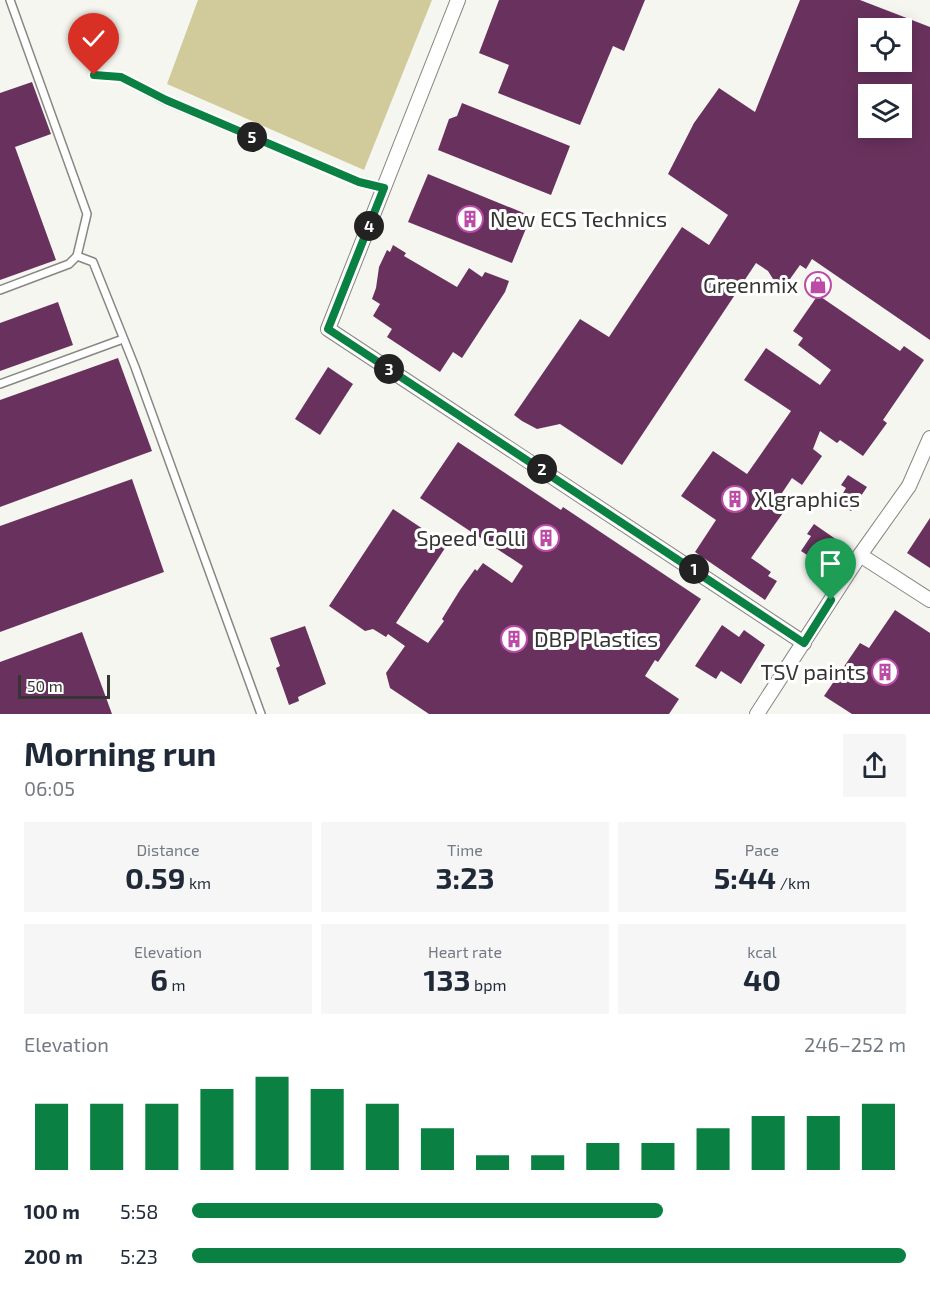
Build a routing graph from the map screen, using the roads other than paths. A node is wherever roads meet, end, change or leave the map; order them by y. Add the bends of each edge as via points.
1 (10, 0) edge
2 (458, 0) edge
3 (94, 75) dead end
4 (384, 188) junction
5 (77, 256) junction
6 (0, 290) edge
7 (123, 339) junction
8 (0, 384) edge
9 (930, 438) edge
10 (860, 555) junction
11 (930, 600) edge
12 (804, 643) junction
13 (261, 714) edge
14 (757, 714) edge

1 - 5 lane via 87,214
2 - 4 street
3 - 4 lane via 121,77 359,182
4 - 12 street via 328,329
5 - 6 lane via 69,264
5 - 7 lane via 93,262
7 - 8 lane
7 - 13 lane
9 - 10 street via 909,486
10 - 11 street
10 - 12 street
12 - 14 street

